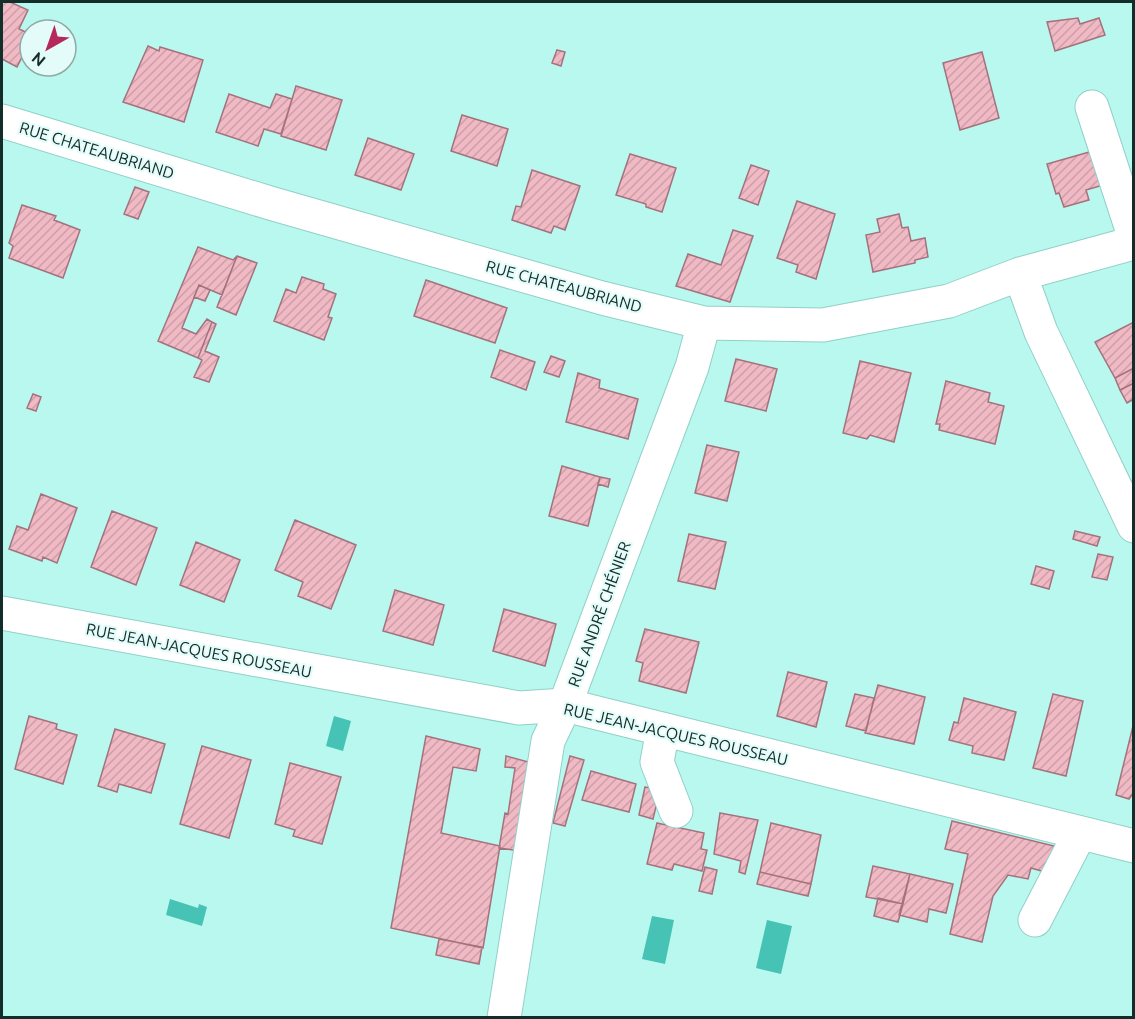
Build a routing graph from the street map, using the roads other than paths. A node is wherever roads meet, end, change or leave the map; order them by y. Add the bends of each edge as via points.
1 (1092, 107) dead end
2 (2, 122) edge
3 (1134, 236) edge
4 (1134, 243) edge
5 (1020, 274) junction
6 (704, 323) junction
7 (1134, 526) edge
8 (2, 614) edge
9 (565, 705) junction
10 (663, 729) junction
11 (676, 811) dead end
12 (1080, 833) junction
13 (1134, 846) edge
14 (1035, 920) dead end
15 (504, 1017) edge

1 - 3 street
2 - 6 street, RUE CHATEAUBRIAND via 602,298
4 - 5 street, RUE CHATEAUBRIAND
5 - 6 street, RUE CHATEAUBRIAND via 949,301 823,325
5 - 7 street via 1041,332
6 - 9 street, RUE ANDRÉ CHÉNIER via 692,367
8 - 9 street, RUE JEAN-JACQUES ROUSSEAU via 519,708
9 - 10 street, RUE JEAN-JACQUES ROUSSEAU
9 - 15 street, RUE ANDRÉ CHÉNIER via 548,741
10 - 11 street via 657,762
10 - 12 street, RUE JEAN-JACQUES ROUSSEAU
12 - 13 street, RUE JEAN-JACQUES ROUSSEAU
12 - 14 street

